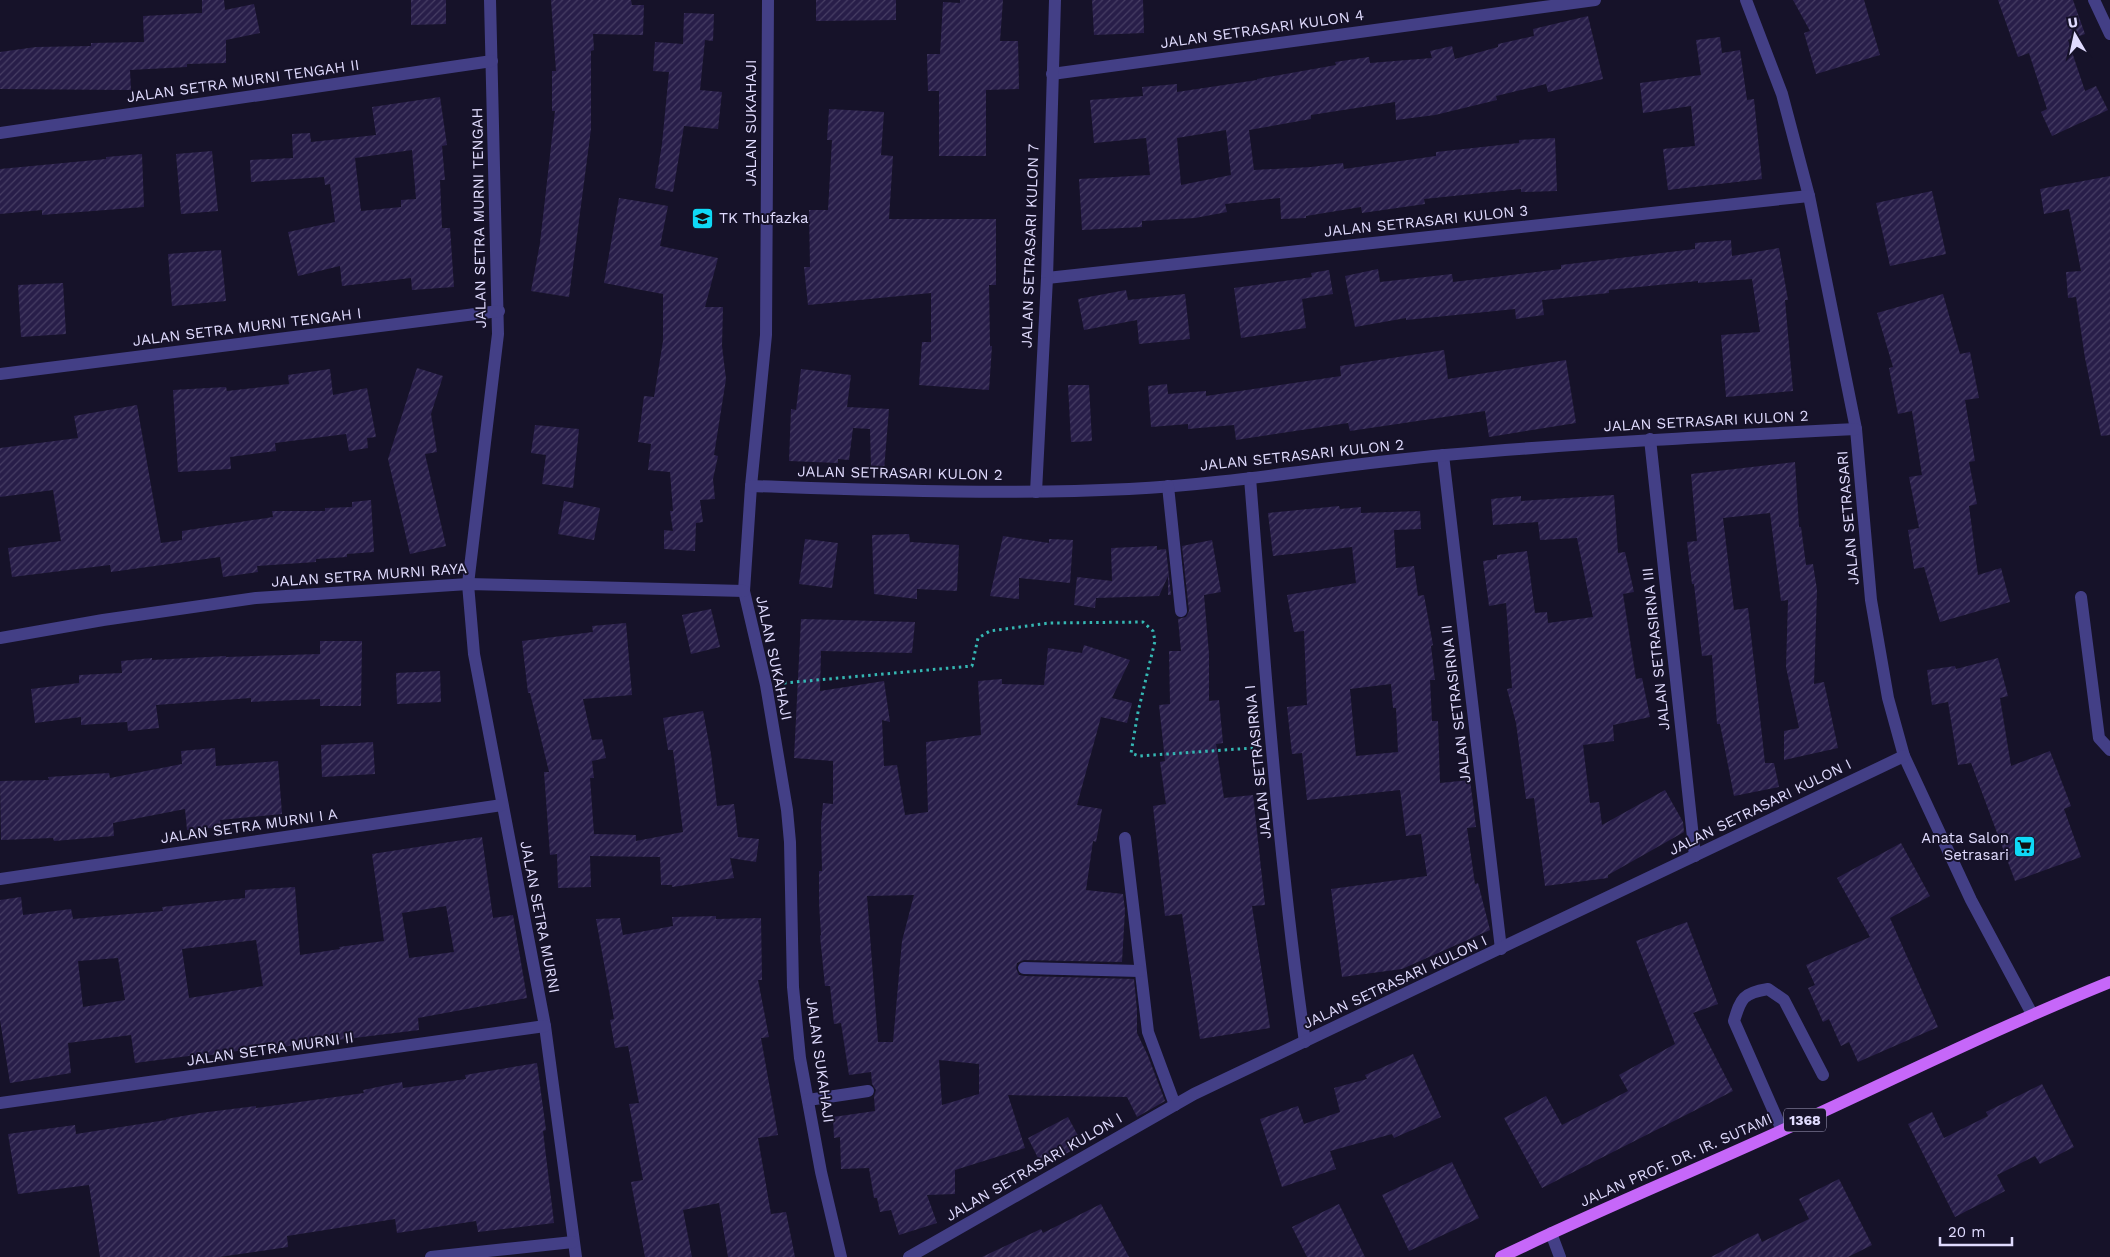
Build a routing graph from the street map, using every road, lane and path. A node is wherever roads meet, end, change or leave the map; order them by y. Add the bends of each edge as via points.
1 (490, 0) edge
2 (768, 0) edge
3 (1055, 0) edge
4 (1595, 0) edge
5 (1746, 0) edge
6 (2094, 0) edge
7 (2110, 34) edge
8 (492, 61) junction
9 (1052, 74) junction
10 (0, 133) edge
11 (1810, 196) junction
12 (1047, 278) junction
13 (499, 311) junction
14 (0, 374) edge
15 (1856, 429) junction
16 (1650, 439) junction
17 (1443, 455) junction
18 (1250, 478) junction
19 (751, 486) junction
20 (1168, 486) junction
21 (1036, 492) junction
22 (468, 584) junction
23 (744, 591) junction
24 (2082, 597) dead end
25 (1181, 612) dead end
26 (0, 638) edge
27 (766, 685) junction
28 (1272, 747) junction
29 (2110, 750) edge
30 (1904, 756) junction
31 (502, 806) junction
32 (1124, 838) dead end
33 (1695, 856) junction
34 (0, 879) edge
35 (1501, 949) junction
36 (1024, 968) dead end
37 (1140, 971) junction
38 (2110, 982) edge
39 (2032, 1014) junction
40 (545, 1026) junction
41 (1305, 1042) junction
42 (1823, 1076) dead end
43 (868, 1091) dead end
44 (808, 1100) junction
45 (0, 1103) edge
46 (1175, 1105) junction
47 (1782, 1130) junction
48 (1551, 1233) junction
49 (574, 1242) junction
50 (431, 1257) edge
51 (576, 1257) edge
52 (841, 1257) edge
53 (909, 1257) edge
54 (1501, 1257) edge
55 (1560, 1257) edge

1 - 8 street, JALAN SETRA MURNI TENGAH
2 - 19 street, JALAN SUKAHAJI via 766,335
3 - 9 street, JALAN SETRASARI KULON 7
4 - 9 street, JALAN SETRASARI KULON 4
5 - 11 street, JALAN SETRASARI via 1782,94
6 - 7 street
8 - 10 street, JALAN SETRA MURNI TENGAH II
8 - 13 street, JALAN SETRA MURNI TENGAH
9 - 12 street, JALAN SETRASARI KULON 7
11 - 12 street, JALAN SETRASARI KULON 3
11 - 15 street, JALAN SETRASARI
12 - 21 street, JALAN SETRASARI KULON 7
13 - 14 street, JALAN SETRA MURNI TENGAH I
13 - 22 street, JALAN SETRA MURNI TENGAH
15 - 16 street, JALAN SETRASARI KULON 2
15 - 30 street, JALAN SETRASARI via 1875,632
16 - 17 street, JALAN SETRASARI KULON 2
16 - 33 street, JALAN SETRASIRNA III
17 - 18 street, JALAN SETRASARI KULON 2
17 - 35 street, JALAN SETRASIRNA II
18 - 20 street, JALAN SETRASARI KULON 2
18 - 28 street, JALAN SETRASIRNA I
19 - 21 street, JALAN SETRASARI KULON 2
19 - 23 street, JALAN SUKAHAJI
20 - 21 street, JALAN SETRASARI KULON 2
20 - 25 street
22 - 23 street, JALAN SETRA MURNI RAYA
22 - 26 street, JALAN SETRA MURNI RAYA via 256,598
22 - 31 street, JALAN SETRA MURNI via 474,654
23 - 27 street, JALAN SUKAHAJI
24 - 29 street via 2099,738
27 - 28 path via 972,666 978,638 990,631 1049,623 1143,622 1153,631 1155,641 1131,753 1139,756
27 - 44 street, JALAN SUKAHAJI via 787,810 793,987
28 - 41 street, JALAN SETRASIRNA I
30 - 33 street, JALAN SETRASARI KULON I
30 - 39 street, JALAN SETRASARI via 1971,900
31 - 34 street, JALAN SETRA MURNI I A
31 - 40 street, JALAN SETRA MURNI
32 - 37 street
33 - 35 street, JALAN SETRASARI KULON I
35 - 41 street, JALAN SETRASARI KULON I
36 - 37 street
37 - 46 street via 1148,1032
38 - 39 main road, JALAN PROF. DR. IR. SUTAMI / 1368
39 - 47 main road, JALAN PROF. DR. IR. SUTAMI / 1368
40 - 45 street, JALAN SETRA MURNI II
40 - 49 street, JALAN SETRA MURNI
41 - 46 street, JALAN SETRASARI KULON I
42 - 47 street via 1784,1000 1768,989 1754,991 1741,1000 1734,1021
43 - 44 street
44 - 52 street, JALAN SUKAHAJI
46 - 53 street, JALAN SETRASARI KULON I
47 - 48 main road, JALAN PROF. DR. IR. SUTAMI / 1368
48 - 54 main road, JALAN PROF. DR. IR. SUTAMI / 1368
48 - 55 street
49 - 50 street
49 - 51 street, JALAN SETRA MURNI

